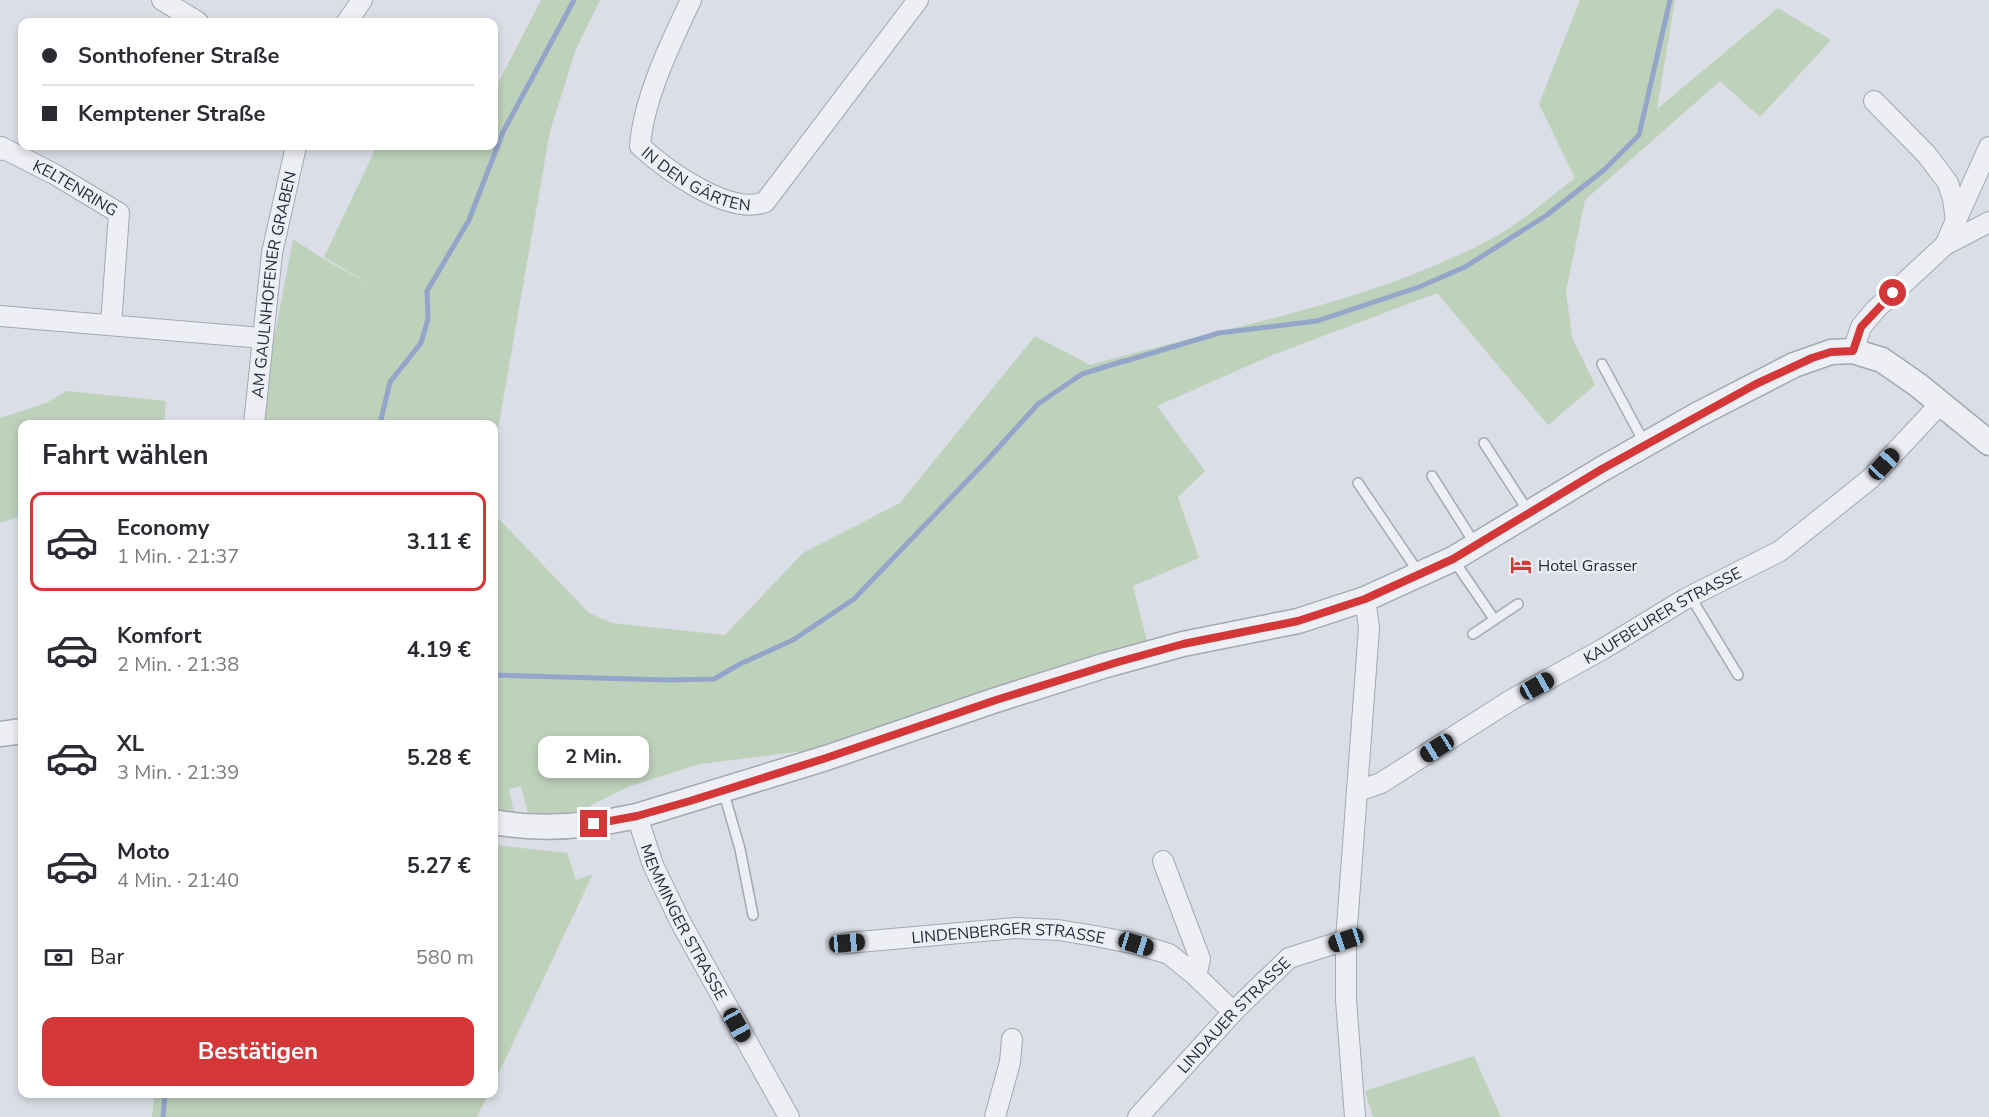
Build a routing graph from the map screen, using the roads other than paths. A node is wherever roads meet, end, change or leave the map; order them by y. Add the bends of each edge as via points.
1 (162, 0) edge
2 (362, 0) edge
3 (691, 0) edge
4 (918, 0) edge
5 (191, 18) edge
6 (350, 18) edge
7 (1874, 100) dead end
8 (1989, 147) edge
9 (0, 150) edge
10 (295, 150) edge
11 (1956, 221) junction
12 (1989, 222) edge
13 (1945, 245) junction
14 (0, 316) edge
15 (111, 325) junction
16 (263, 338) junction
17 (1853, 351) junction
18 (1602, 364) dead end
19 (1941, 404) junction
20 (254, 420) edge
21 (1989, 443) edge
22 (1484, 444) dead end
23 (1646, 444) junction
24 (1432, 476) dead end
25 (1358, 483) dead end
26 (1530, 513) junction
27 (1476, 546) junction
28 (1453, 559) junction
29 (1421, 575) junction
30 (1690, 596) junction
31 (1365, 599) junction
32 (1518, 604) dead end
33 (1494, 619) junction
34 (1473, 634) dead end
35 (1738, 675) dead end
36 (18, 732) edge
37 (0, 734) edge
38 (723, 790) junction
39 (1358, 790) junction
40 (637, 816) junction
41 (498, 822) edge
42 (1162, 861) dead end
43 (753, 915) dead end
44 (1346, 940) junction
45 (847, 943) dead end
46 (1196, 976) junction
47 (1233, 1012) junction
48 (1012, 1039) dead end
49 (789, 1117) edge
50 (995, 1117) edge
51 (1138, 1117) edge
52 (1355, 1117) edge

1 - 5 street
2 - 6 street
3 - 4 street, IN DEN GÄRTEN via 656,78 640,146 694,187 741,205 755,206 765,202
7 - 11 street via 1948,183
8 - 11 street
9 - 15 street, KELTENRING via 1,147 54,174 118,213
10 - 16 street, AM GAULNHOFENER GRABEN via 272,253
11 - 13 street
12 - 13 street
13 - 17 street via 1876,309 1861,327
14 - 15 street
15 - 16 street
16 - 20 street, AM GAULNHOFENER GRABEN
17 - 19 street via 1882,360
17 - 23 street via 1831,352 1794,365
18 - 23 lane
19 - 21 street
19 - 30 street, KAUFBEURER STRASSE via 1870,479 1780,551
22 - 26 lane
23 - 26 street
24 - 27 lane
25 - 29 lane
26 - 27 street
27 - 28 street
28 - 29 street
28 - 33 lane
29 - 31 street
30 - 35 lane
30 - 39 street, KAUFBEURER STRASSE via 1512,700 1381,783
31 - 38 street via 1298,621 1183,644 1095,668
31 - 39 street via 1369,627
32 - 33 lane
33 - 34 lane
36 - 37 street
38 - 40 street
38 - 43 lane
39 - 44 street
40 - 41 street via 557,826
40 - 49 street, MEMMINGER STRASSE via 653,864 681,923
42 - 46 street via 1200,960
44 - 47 street, LINDAUER STRASSE via 1289,958
44 - 52 street via 1346,1000
45 - 46 street, LINDENBERGER STRASSE via 1016,928 1058,930 1169,954
46 - 47 street, LINDENBERGER STRASSE
47 - 51 street, LINDAUER STRASSE
48 - 50 street

